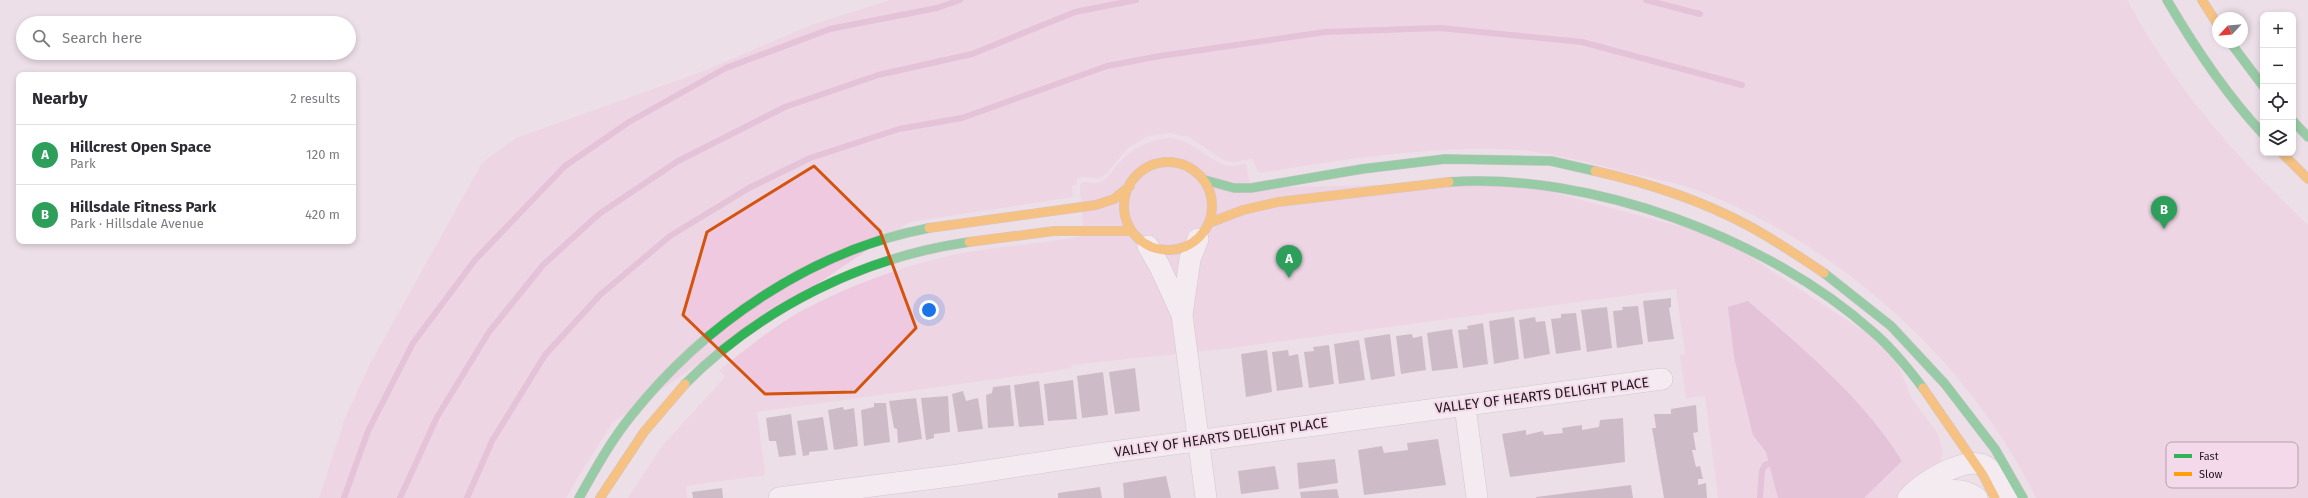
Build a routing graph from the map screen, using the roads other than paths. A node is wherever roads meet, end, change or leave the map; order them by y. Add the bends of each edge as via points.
1 (2166, 0) edge
2 (2202, 0) edge
3 (2212, 15) edge
4 (2234, 48) edge
5 (2262, 84) edge
6 (2296, 124) edge
7 (2260, 130) edge
8 (2308, 137) edge
9 (2285, 156) edge
10 (2308, 179) edge
11 (1205, 180) junction
12 (1130, 186) junction
13 (1130, 231) junction
14 (1203, 231) junction
15 (1148, 246) junction
16 (1182, 316) junction
17 (1662, 379) dead end
18 (1465, 406) junction
19 (1198, 441) junction
20 (1974, 464) junction
21 (887, 491) edge
22 (579, 498) edge
23 (600, 498) edge
24 (779, 498) edge
25 (1206, 498) edge
26 (1477, 498) edge
27 (1908, 498) edge
28 (1927, 498) edge
29 (1977, 498) edge
30 (1994, 498) edge
31 (2009, 498) edge
32 (2023, 498) edge

1 - 7 street via 2189,38
2 - 3 street
4 - 5 street
6 - 8 street
9 - 10 street
11 - 12 street via 1191,167 1180,162 1166,161 1145,169
11 - 14 street via 1213,201
11 - 32 street via 1225,186 1251,188 1362,169 1445,159 1544,161 1639,181 1696,201 1749,226 1825,273 1891,326 1945,384 1996,449
12 - 13 street via 1124,207
12 - 22 street via 1113,200 1083,208 943,225 872,243 794,276 696,347 622,427
13 - 15 street
13 - 23 street via 1086,229 1040,232 953,243 918,250 881,262 823,286 750,330 696,374 648,426
14 - 15 street via 1187,246 1176,250 1159,250
14 - 16 street via 1190,259
14 - 20 street via 1244,208 1433,183 1514,182 1565,189 1631,204 1731,242 1802,279 1860,320 1892,350 1922,387
15 - 16 street
16 - 19 street
17 - 18 street, VALLEY OF HEARTS DELIGHT PLACE
18 - 19 street, VALLEY OF HEARTS DELIGHT PLACE
18 - 26 street
19 - 21 street, VALLEY OF HEARTS DELIGHT PLACE via 966,474
19 - 25 street
20 - 27 street via 1942,472
20 - 30 street via 1987,480
20 - 31 street via 1984,466 1995,475
21 - 24 street, VALLEY OF HEARTS DELIGHT PLACE
28 - 29 street via 1936,493 1959,490

